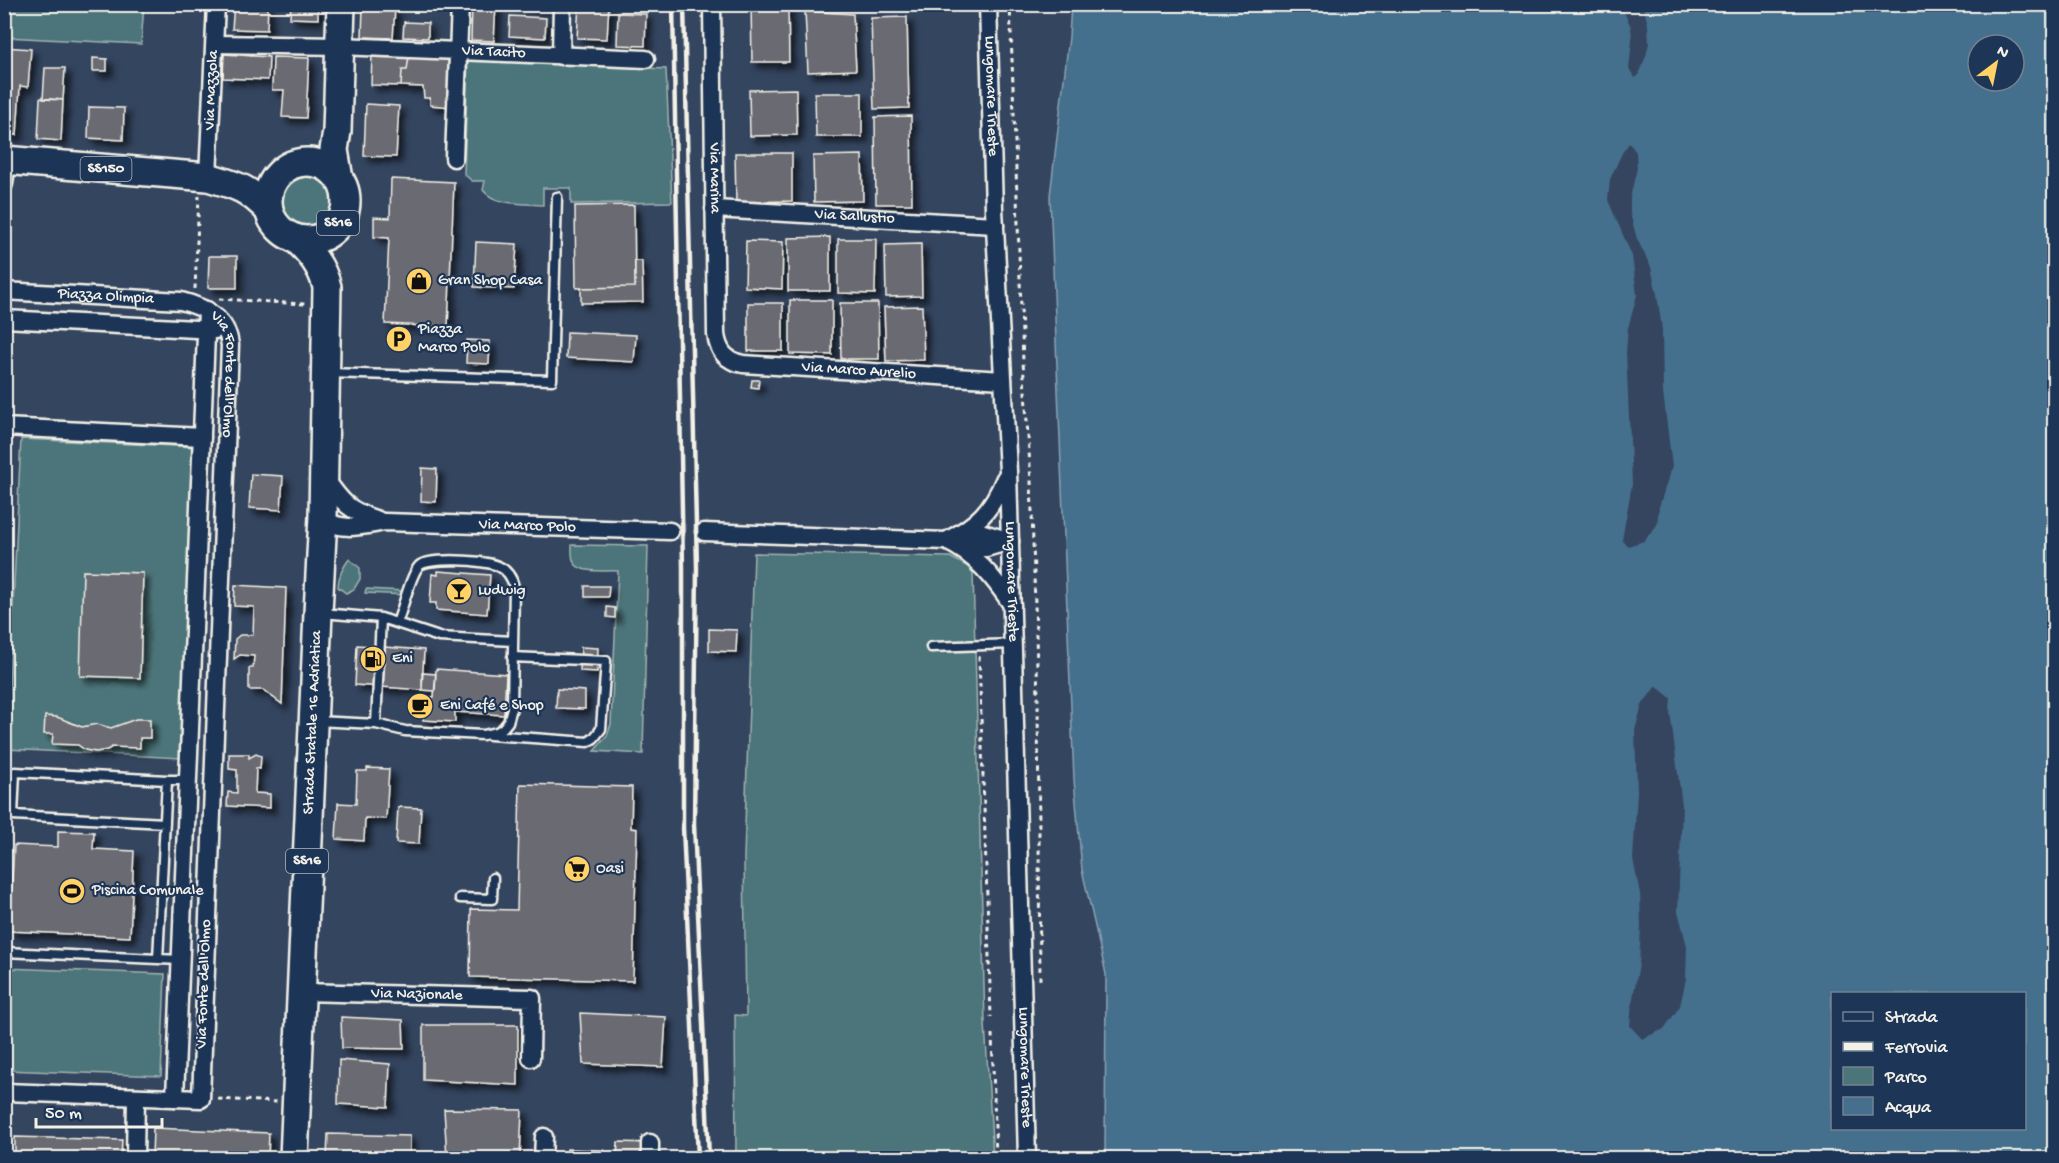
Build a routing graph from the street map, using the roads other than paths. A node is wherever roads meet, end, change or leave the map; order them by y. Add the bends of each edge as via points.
1 (216, 4) edge
2 (341, 4) edge
3 (460, 4) edge
4 (562, 4) edge
5 (712, 4) edge
6 (988, 4) edge
7 (216, 44) junction
8 (340, 46) junction
9 (458, 51) junction
10 (561, 56) junction
11 (646, 59) dead end
12 (336, 116) junction
13 (454, 158) dead end
14 (290, 166) junction
15 (5, 168) edge
16 (204, 177) junction
17 (339, 179) junction
18 (557, 196) dead end
19 (714, 209) junction
20 (269, 210) junction
21 (995, 225) junction
22 (336, 226) junction
23 (295, 238) junction
24 (327, 286) junction
25 (4, 291) edge
26 (209, 304) junction
27 (4, 319) edge
28 (205, 330) junction
29 (227, 331) junction
30 (720, 351) joint
31 (326, 373) junction
32 (1003, 380) junction
33 (4, 427) edge
34 (202, 437) junction
35 (1008, 471) junction
36 (323, 474) junction
37 (323, 516) junction
38 (385, 522) junction
39 (358, 526) junction
40 (670, 531) tunnel mouth
41 (704, 532) tunnel mouth
42 (963, 540) junction
43 (1010, 541) junction
44 (322, 564) junction
45 (1012, 606) junction
46 (318, 613) junction
47 (381, 618) junction
48 (397, 623) junction
49 (513, 641) junction
50 (1013, 644) junction
51 (931, 646) dead end
52 (513, 657) junction
53 (313, 721) junction
54 (376, 724) junction
55 (483, 735) junction
56 (166, 780) junction
57 (188, 780) junction
58 (165, 822) junction
59 (493, 878) dead end
60 (460, 898) dead end
61 (4, 952) edge
62 (158, 959) junction
63 (181, 960) junction
64 (301, 992) junction
65 (531, 1058) dead end
66 (4, 1092) edge
67 (136, 1096) junction
68 (175, 1098) junction
69 (544, 1137) dead end
70 (135, 1158) edge
71 (294, 1158) edge
72 (543, 1158) edge
73 (1028, 1158) edge

1 - 7 street, Via Mazzola
2 - 8 main road, SS16
3 - 9 street
4 - 10 street
5 - 19 street, Via Marina
6 - 21 street, Lungomare Trieste
7 - 8 street, Via Tacito
7 - 16 street, Via Mazzola
8 - 9 street, Via Tacito
8 - 12 main road, SS16
9 - 10 street, Via Tacito
9 - 13 street
10 - 11 street, Via Tacito
12 - 14 main road via 314,145
12 - 17 main road, SS16 via 334,150
14 - 16 main road, SS150
14 - 17 main road via 321,164
14 - 20 main road via 275,178 270,188
15 - 16 main road, SS150
16 - 20 main road, SS150 via 241,186
17 - 22 main road, SS16 via 346,198
18 - 31 lane via 552,380
19 - 21 street, Via Sallustio
19 - 30 street, Via Marina via 716,334
20 - 23 main road, SS16 via 278,227
21 - 32 street, Lungomare Trieste
22 - 23 main road, SS16 via 313,240
22 - 24 main road, Strada Statale 16 Adriatica / SS16 via 335,277
23 - 24 main road, Strada Statale 16 Adriatica / SS16 via 314,257
24 - 31 main road, Strada Statale 16 Adriatica / SS16
25 - 26 street, Piazza Olimpia
26 - 28 street, Via Fonte dell'Olmo
26 - 29 street, Via Fonte dell'Olmo
27 - 28 street
28 - 29 street
28 - 34 street, Via Fonte dell'Olmo
29 - 68 street, Via Fonte dell'Olmo via 230,345 201,1099
30 - 32 street, Via Marco Aurelio via 730,361 743,364
31 - 36 main road, Strada Statale 16 Adriatica / SS16
32 - 35 street, Lungomare Trieste
33 - 34 street
34 - 57 street, Via Fonte dell'Olmo
35 - 42 street via 992,506
35 - 43 street, Lungomare Trieste
36 - 37 main road, Strada Statale 16 Adriatica / SS16
36 - 38 street, Via Marco Polo via 348,507
37 - 39 street, Via Marco Polo via 335,525
37 - 44 main road, Strada Statale 16 Adriatica / SS16
38 - 39 street, Via Marco Polo
38 - 40 street, Via Marco Polo
39 - 44 street, Via Marco Polo via 336,539
41 - 42 street
42 - 43 street via 986,548
42 - 45 street
43 - 45 street, Lungomare Trieste
44 - 46 main road, Strada Statale 16 Adriatica / SS16
45 - 50 street, Lungomare Trieste
46 - 47 lane
46 - 53 main road, Strada Statale 16 Adriatica / SS16
47 - 48 lane
47 - 54 lane
48 - 49 lane via 440,637
48 - 49 lane via 421,564 486,562 505,570 513,582
49 - 52 lane
50 - 51 lane
50 - 73 street, Lungomare Trieste
52 - 55 lane via 511,714 503,728
52 - 55 lane via 606,661 601,729 588,742
53 - 54 lane
53 - 64 main road, Strada Statale 16 Adriatica / SS16
54 - 55 lane via 405,731
56 - 57 lane
56 - 58 lane
56 - 58 lane via 15,772 13,804 13,815
57 - 63 street, Via Fonte dell'Olmo
58 - 62 lane
59 - 60 lane via 492,899
61 - 62 lane
62 - 63 lane
63 - 68 street, Via Fonte dell'Olmo
64 - 65 street, Via Nazionale via 532,998
64 - 71 main road, Strada Statale 16 Adriatica / SS16
66 - 67 street
67 - 68 street
67 - 70 street
69 - 72 street

